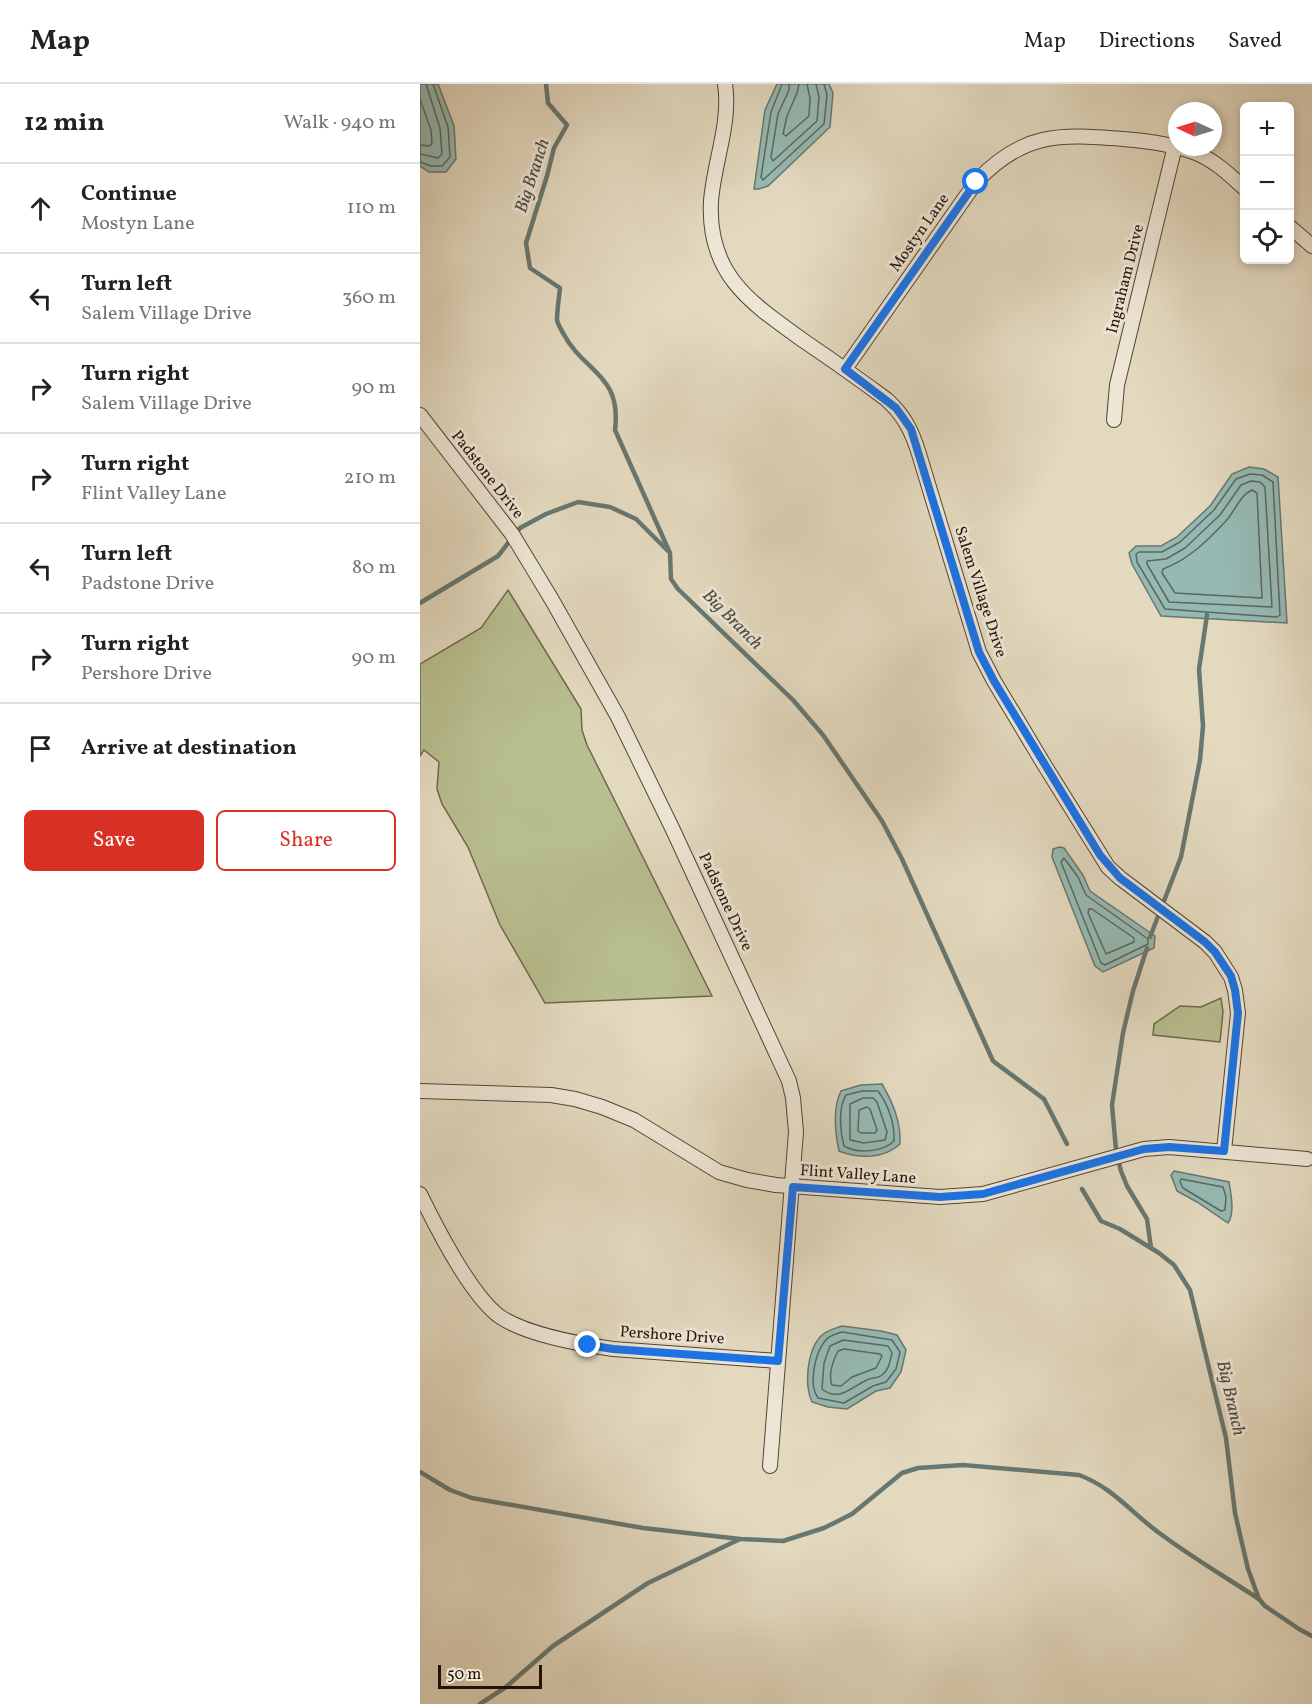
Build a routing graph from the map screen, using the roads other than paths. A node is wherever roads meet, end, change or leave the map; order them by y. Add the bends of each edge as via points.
1 (725, 84) edge
2 (1168, 145) edge
3 (1173, 156) edge
4 (1200, 156) edge
5 (1240, 184) edge
6 (1294, 230) edge
7 (1312, 246) edge
8 (845, 369) junction
9 (420, 415) edge
10 (1114, 420) dead end
11 (420, 1091) edge
12 (1224, 1151) junction
13 (1306, 1159) dead end
14 (793, 1187) junction
15 (420, 1194) edge
16 (778, 1361) junction
17 (770, 1466) dead end

1 - 8 street, Salem Village Drive via 727,108 711,203 714,238 723,265 756,306
2 - 8 street, Mostyn Lane via 1066,136 1030,143 1000,160 976,182
3 - 10 street, Ingraham Drive via 1117,385
4 - 5 street, Mostyn Lane
6 - 7 street
8 - 12 street, Salem Village Drive via 896,408 911,429 979,652 1100,855 1120,878 1205,942 1231,976 1238,1013
9 - 14 street, Padstone Drive via 512,534 618,717 673,830 789,1081 795,1114
11 - 14 street, Flint Valley Lane via 575,1099 634,1120 719,1172
12 - 13 street, Flint Valley Lane
12 - 14 street, Flint Valley Lane via 1144,1149 963,1197
14 - 16 street, Padstone Drive
15 - 16 street, Pershore Drive via 483,1301 512,1323 613,1349
16 - 17 street, Padstone Drive

